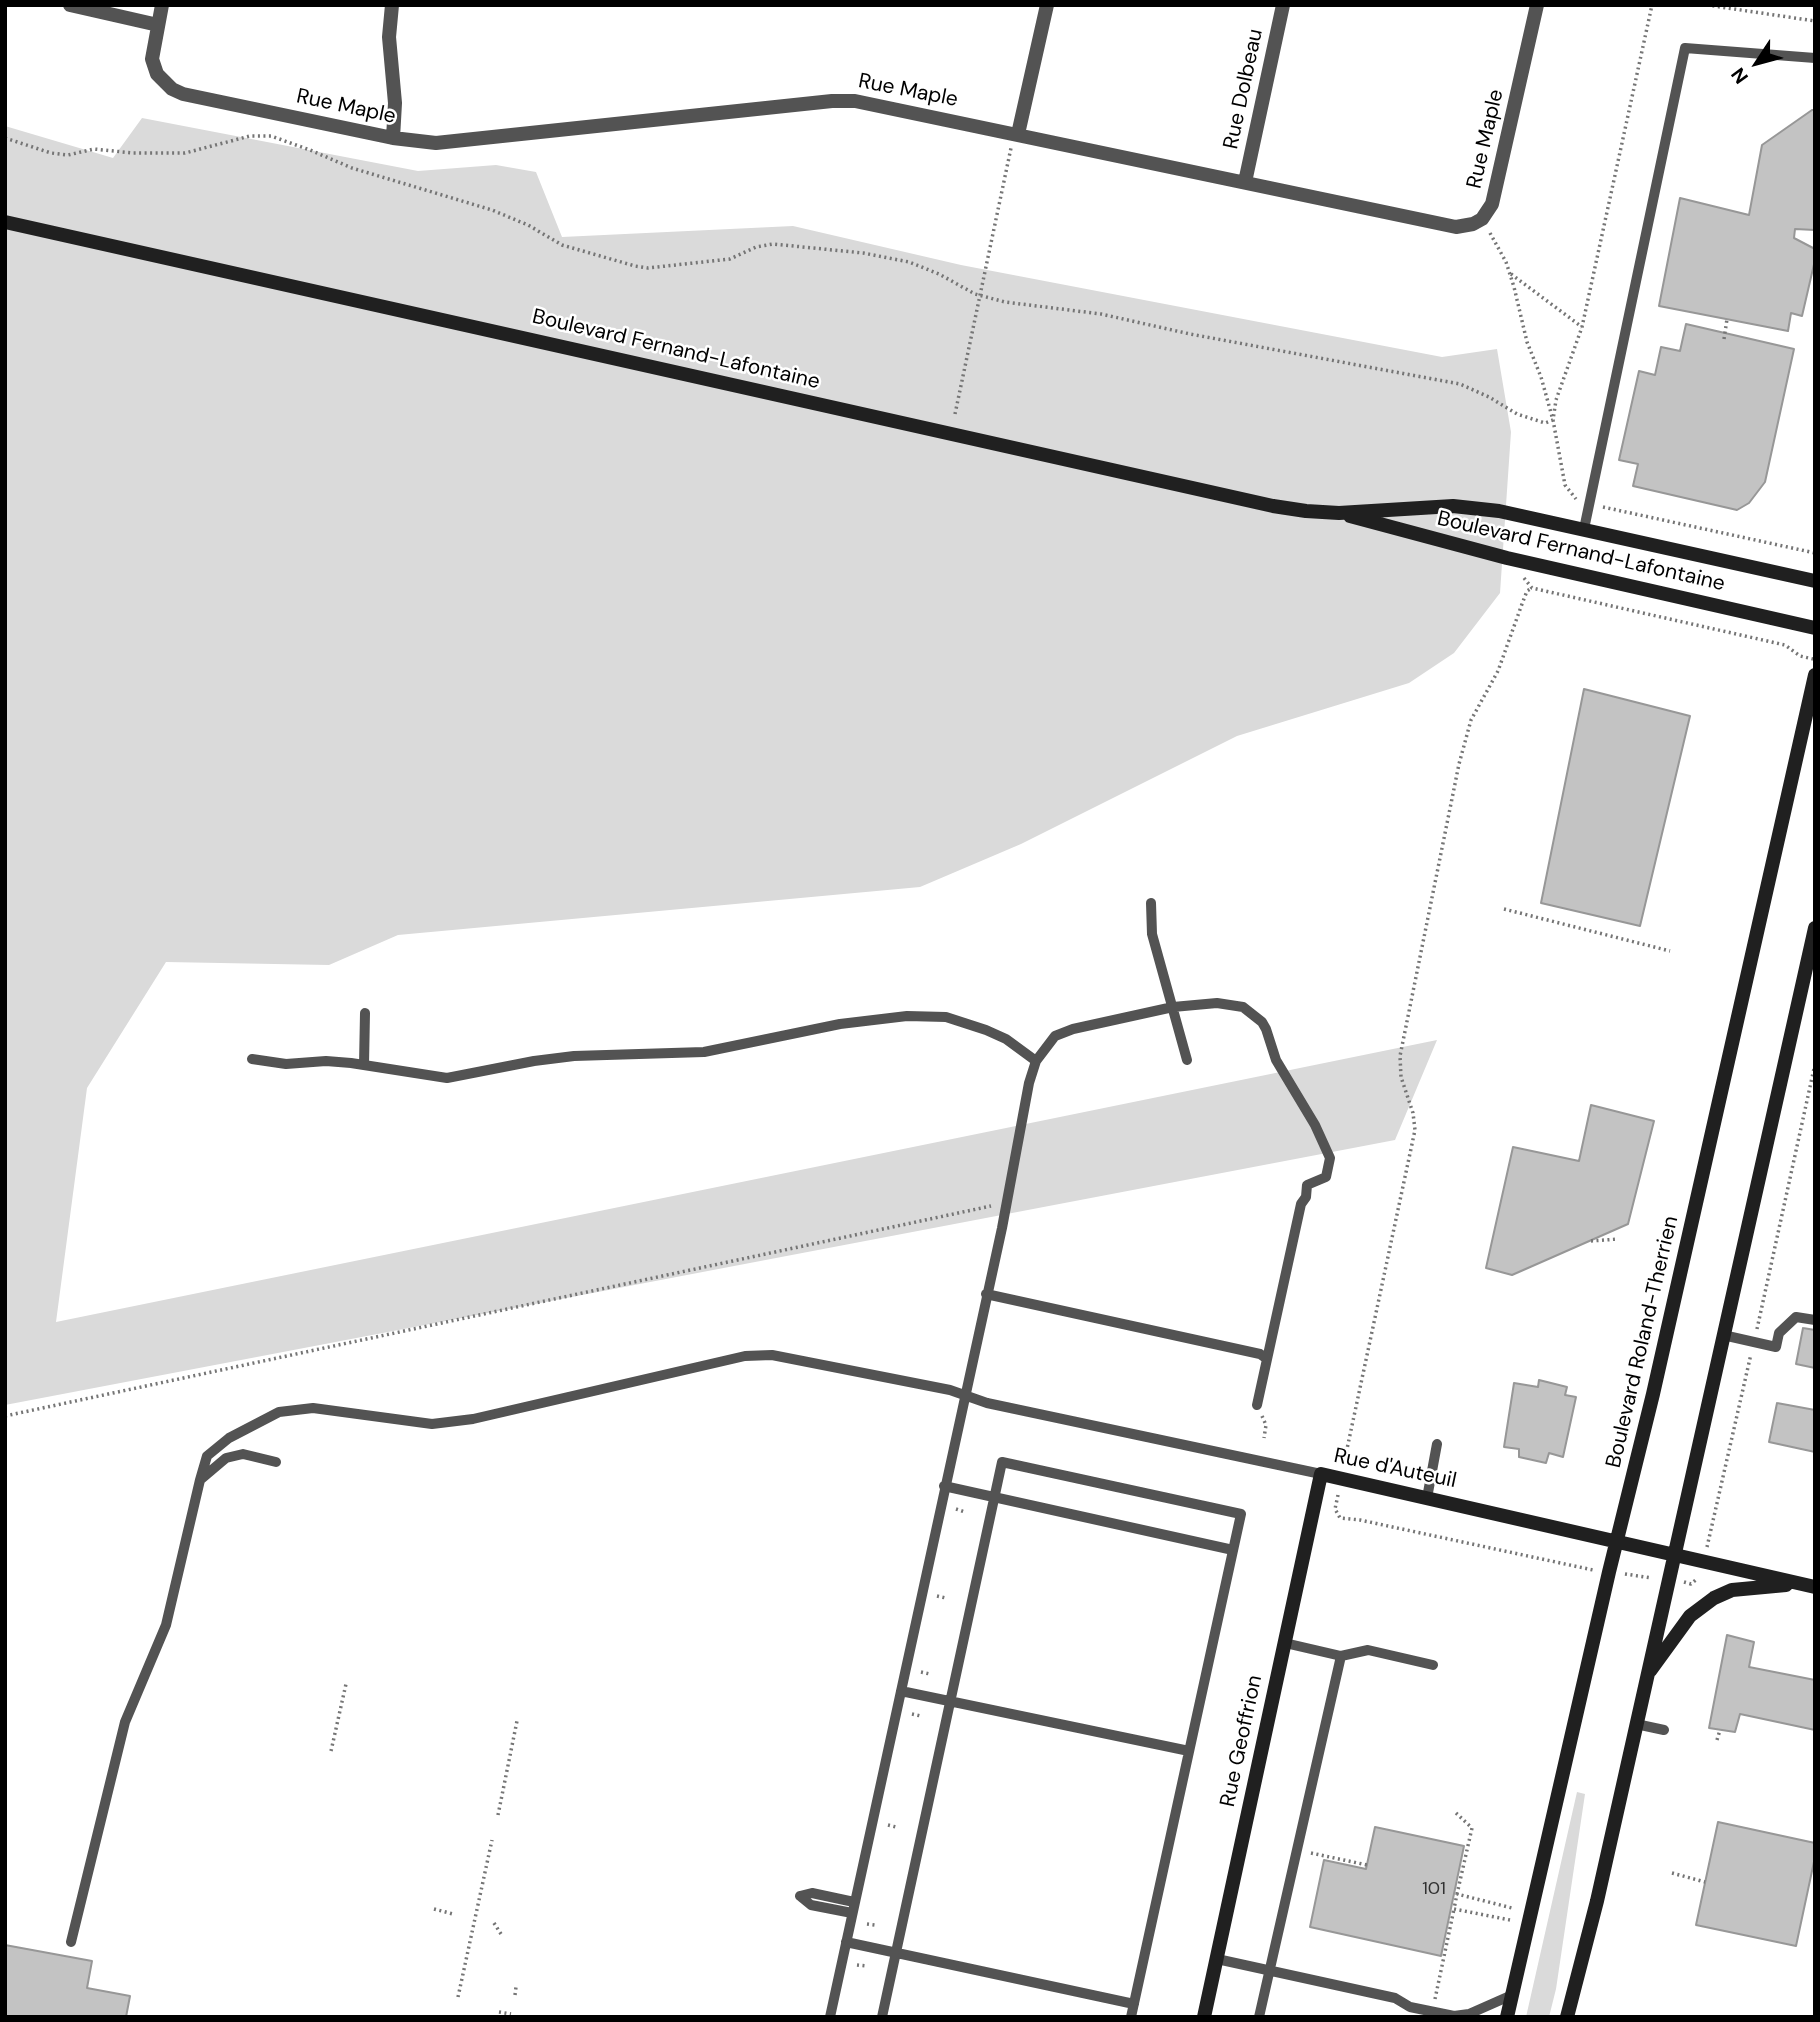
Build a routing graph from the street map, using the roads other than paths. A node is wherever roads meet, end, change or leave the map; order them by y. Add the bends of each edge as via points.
1 (70, 5) edge
2 (162, 5) edge
3 (392, 5) edge
4 (1047, 5) edge
5 (1283, 5) edge
6 (1537, 5) edge
7 (158, 25) junction
8 (1815, 58) edge
9 (393, 138) junction
10 (1015, 140) junction
11 (1245, 182) junction
12 (5, 222) edge
13 (1339, 513) junction
14 (1584, 529) junction
15 (1815, 581) edge
16 (1815, 628) edge
17 (1815, 676) edge
18 (1151, 903) dead end
19 (1815, 928) edge
20 (1173, 1007) junction
21 (365, 1013) dead end
22 (253, 1059) dead end
23 (1187, 1060) dead end
24 (1036, 1062) junction
25 (364, 1065) junction
26 (986, 1294) junction
27 (1815, 1320) edge
28 (1723, 1335) junction
29 (1267, 1359) junction
30 (965, 1395) junction
31 (1257, 1405) dead end
32 (1437, 1444) dead end
33 (276, 1462) dead end
34 (1321, 1474) junction
35 (200, 1480) junction
36 (944, 1486) junction
37 (995, 1497) junction
38 (1427, 1498) junction
39 (1617, 1542) junction
40 (1233, 1550) junction
41 (1674, 1555) junction
42 (1800, 1583) junction
43 (1815, 1587) edge
44 (1285, 1643) junction
45 (1341, 1656) junction
46 (1433, 1665) dead end
47 (1645, 1678) junction
48 (901, 1691) junction
49 (951, 1702) junction
50 (1636, 1724) junction
51 (1664, 1730) dead end
52 (1189, 1751) junction
53 (72, 1941) dead end
54 (846, 1942) junction
55 (896, 1953) junction
56 (1217, 1959) junction
57 (1269, 1970) junction
58 (1512, 1996) junction
59 (1134, 2004) junction
60 (1409, 2012) edge
61 (830, 2017) edge
62 (883, 2017) edge
63 (1131, 2017) edge
64 (1204, 2017) edge
65 (1259, 2017) edge
66 (1507, 2017) edge
67 (1567, 2017) edge

1 - 7 street
2 - 7 street, Rue Maple
3 - 9 street
4 - 10 street
5 - 11 street, Rue Dolbeau
6 - 11 street, Rue Maple via 1497,192 1482,219 1447,226
7 - 9 street, Rue Maple via 153,65 172,89
8 - 14 lane via 1685,48
9 - 10 street, Rue Maple via 449,142 844,100
10 - 11 street, Rue Maple
12 - 13 street, Boulevard Fernand-Lafontaine via 1273,506
13 - 14 street, Boulevard Fernand-Lafontaine via 1453,506
13 - 16 street, Boulevard Fernand-Lafontaine via 1507,558
14 - 15 street, Boulevard Fernand-Lafontaine
17 - 39 street, Boulevard Roland-Therrien
18 - 20 lane via 1152,933
19 - 28 street
20 - 23 lane
20 - 24 lane via 1062,1033 1047,1044
20 - 29 lane via 1233,1004 1262,1022 1276,1059 1330,1158 1326,1177 1307,1185
21 - 25 lane
22 - 25 lane
24 - 25 lane via 986,1030 946,1017 906,1016 840,1024 704,1052 574,1056 447,1078
24 - 26 lane
26 - 29 lane
26 - 30 lane
27 - 28 lane via 1796,1317 1779,1333 1776,1347
28 - 41 street
29 - 31 lane
30 - 34 lane, Rue d'Auteuil
30 - 35 lane, Rue d'Auteuil via 772,1355 745,1356 473,1419 432,1424 313,1408 279,1412 229,1438 207,1456
30 - 36 lane
32 - 38 lane
33 - 35 lane via 243,1454 226,1458
34 - 38 street, Rue d'Auteuil
34 - 44 street, Rue Geoffrion
35 - 53 lane, Rue d'Auteuil via 166,1625 125,1722
36 - 37 lane
36 - 48 lane
37 - 40 lane
37 - 40 lane via 1002,1462 1241,1514
37 - 49 lane
38 - 39 street, Rue d'Auteuil
39 - 41 street, Rue d'Auteuil
39 - 58 street, Boulevard Roland-Therrien
40 - 52 lane
41 - 42 street, Rue d'Auteuil
41 - 47 street
42 - 43 street, Rue d'Auteuil
42 - 47 street via 1732,1590 1714,1598 1690,1616
44 - 45 lane
44 - 56 street, Rue Geoffrion
45 - 46 lane via 1368,1650
45 - 57 lane
47 - 50 street
48 - 49 lane
48 - 54 lane
49 - 52 lane
49 - 55 lane
50 - 51 lane
50 - 67 street
52 - 59 lane
54 - 55 lane
54 - 61 lane
55 - 59 lane
55 - 62 lane
56 - 57 lane
56 - 64 street, Rue Geoffrion
57 - 60 lane via 1395,1998
57 - 65 lane
58 - 60 lane via 1462,2015
58 - 66 street, Boulevard Roland-Therrien
59 - 63 lane

